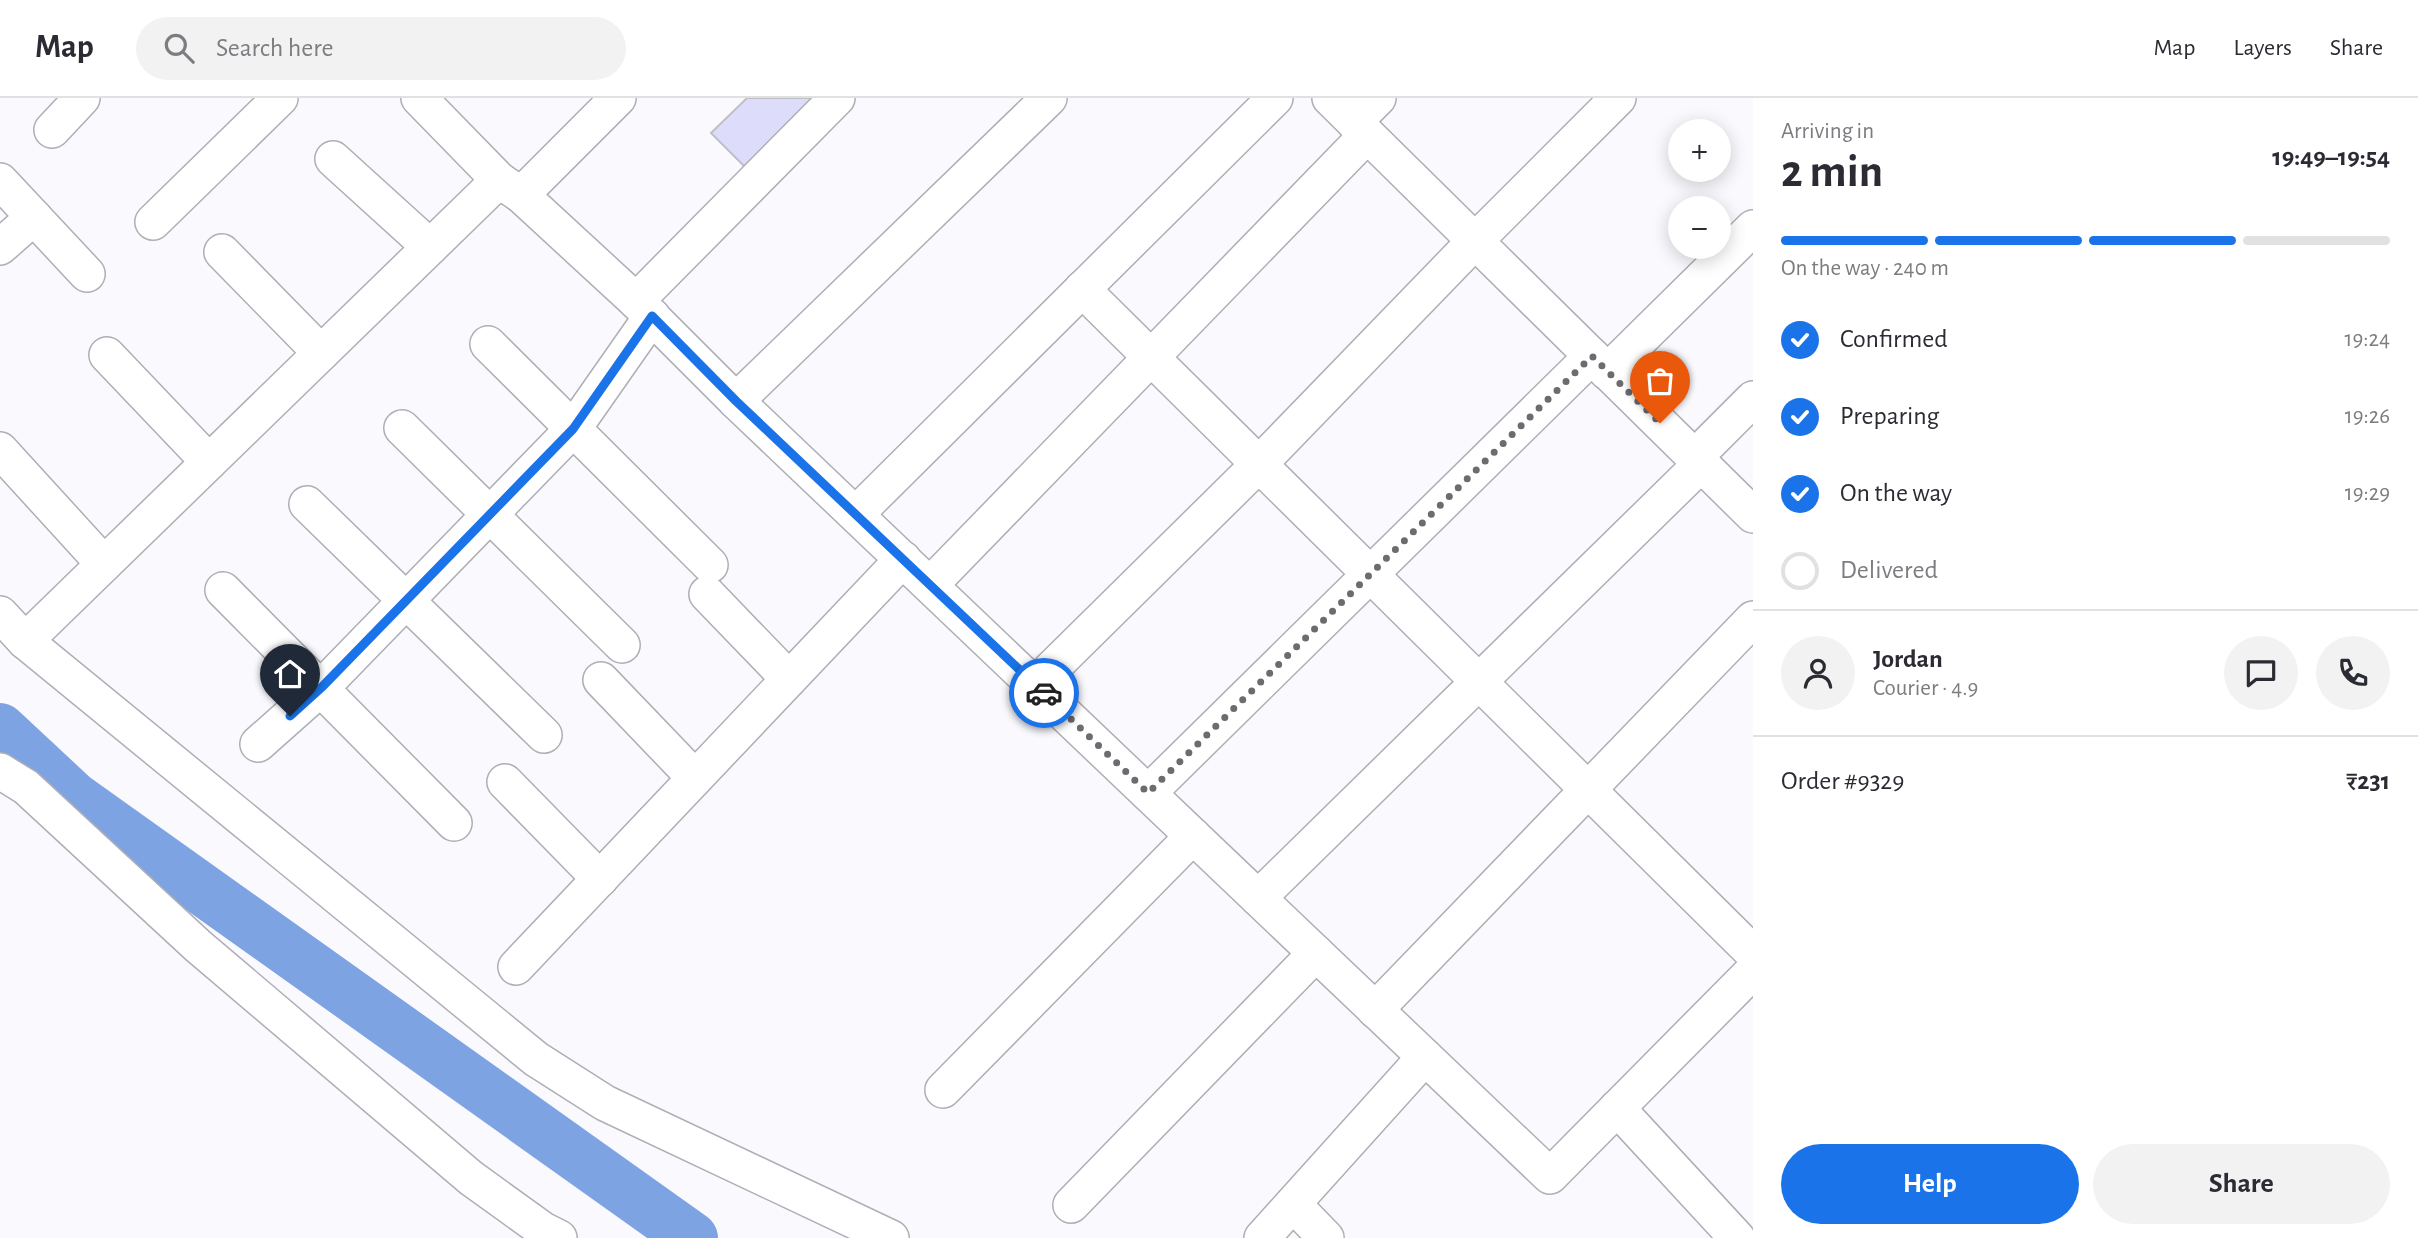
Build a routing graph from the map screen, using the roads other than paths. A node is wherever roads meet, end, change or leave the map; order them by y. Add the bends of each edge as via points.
1 (82, 98) edge
2 (280, 98) edge
3 (419, 98) edge
4 (618, 98) edge
5 (837, 98) edge
6 (1049, 98) edge
7 (1275, 98) edge
8 (1330, 98) edge
9 (1618, 98) edge
10 (1367, 118) edge
11 (52, 130) dead end
12 (333, 159) dead end
13 (0, 181) edge
14 (510, 187) junction
15 (34, 217) junction
16 (153, 222) dead end
17 (1752, 232) edge
18 (1475, 241) junction
19 (0, 247) edge
20 (430, 247) junction
21 (222, 252) dead end
22 (87, 274) dead end
23 (1082, 289) junction
24 (644, 309) junction
25 (488, 344) dead end
26 (321, 353) junction
27 (107, 355) dead end
28 (1152, 359) junction
29 (1600, 364) junction
30 (1753, 399) edge
31 (736, 401) junction
32 (402, 428) dead end
33 (573, 429) junction
34 (0, 450) edge
35 (1698, 460) junction
36 (209, 462) junction
37 (1259, 464) junction
38 (307, 504) dead end
39 (490, 514) junction
40 (856, 514) junction
41 (1753, 516) edge
42 (903, 559) junction
43 (104, 564) junction
44 (1371, 575) junction
45 (930, 585) junction
46 (223, 590) dead end
47 (406, 601) junction
48 (0, 614) edge
49 (1753, 619) edge
50 (25, 641) junction
51 (622, 645) dead end
52 (789, 679) junction
53 (601, 680) dead end
54 (1480, 683) junction
55 (1035, 685) junction
56 (321, 688) junction
57 (544, 735) dead end
58 (258, 744) dead end
59 (0, 771) edge
60 (695, 778) junction
61 (505, 782) dead end
62 (1588, 790) junction
63 (1148, 793) junction
64 (454, 823) dead end
65 (1193, 836) junction
66 (600, 878) junction
67 (1258, 898) junction
68 (1316, 953) junction
69 (1753, 953) edge
70 (516, 967) dead end
71 (1746, 995) edge
72 (1375, 1010) junction
73 (1425, 1057) junction
74 (943, 1090) dead end
75 (1617, 1108) junction
76 (1293, 1204) junction
77 (1071, 1205) dead end
78 (559, 1238) edge
79 (891, 1238) edge
80 (1262, 1238) edge
81 (1326, 1238) edge
82 (1737, 1238) edge

1 - 11 street
2 - 16 street
3 - 14 street
4 - 14 street
5 - 24 street
6 - 31 street
7 - 23 street
8 - 10 street
9 - 18 street
10 - 18 street
10 - 28 street
12 - 20 street
13 - 15 street
14 - 20 street
14 - 24 street
15 - 19 street
15 - 22 street
17 - 29 street
18 - 29 street
18 - 37 street
20 - 26 street
21 - 26 street
23 - 28 street
23 - 40 street
24 - 31 street
24 - 33 street
25 - 33 street
26 - 36 street
27 - 36 street
28 - 37 street
28 - 45 street
29 - 35 street
29 - 44 street
30 - 35 street
31 - 40 street
32 - 39 street
33 - 39 street
33 - 52 street via 709,579
34 - 43 street
35 - 41 street
35 - 54 street
36 - 43 street
37 - 44 street
37 - 55 street
38 - 47 street
39 - 47 street
39 - 51 street
40 - 42 street
42 - 45 street
42 - 52 street
43 - 50 street
44 - 54 street
44 - 63 street
45 - 55 street
46 - 56 street
47 - 56 street
47 - 57 street
48 - 50 street
49 - 62 street
50 - 79 street via 536,1059 605,1103
52 - 60 street
53 - 60 street
54 - 62 street
54 - 67 street
55 - 63 street
56 - 58 street
56 - 64 street
59 - 78 street via 26,787 198,946 471,1178
60 - 66 street
61 - 66 street
62 - 69 street
62 - 72 street
63 - 65 street
65 - 67 street
65 - 74 street
66 - 70 street
67 - 68 street
68 - 72 street
68 - 77 street
71 - 75 street
72 - 73 street
73 - 75 street via 1550,1176
73 - 76 street
75 - 82 street
76 - 80 street
76 - 81 street

